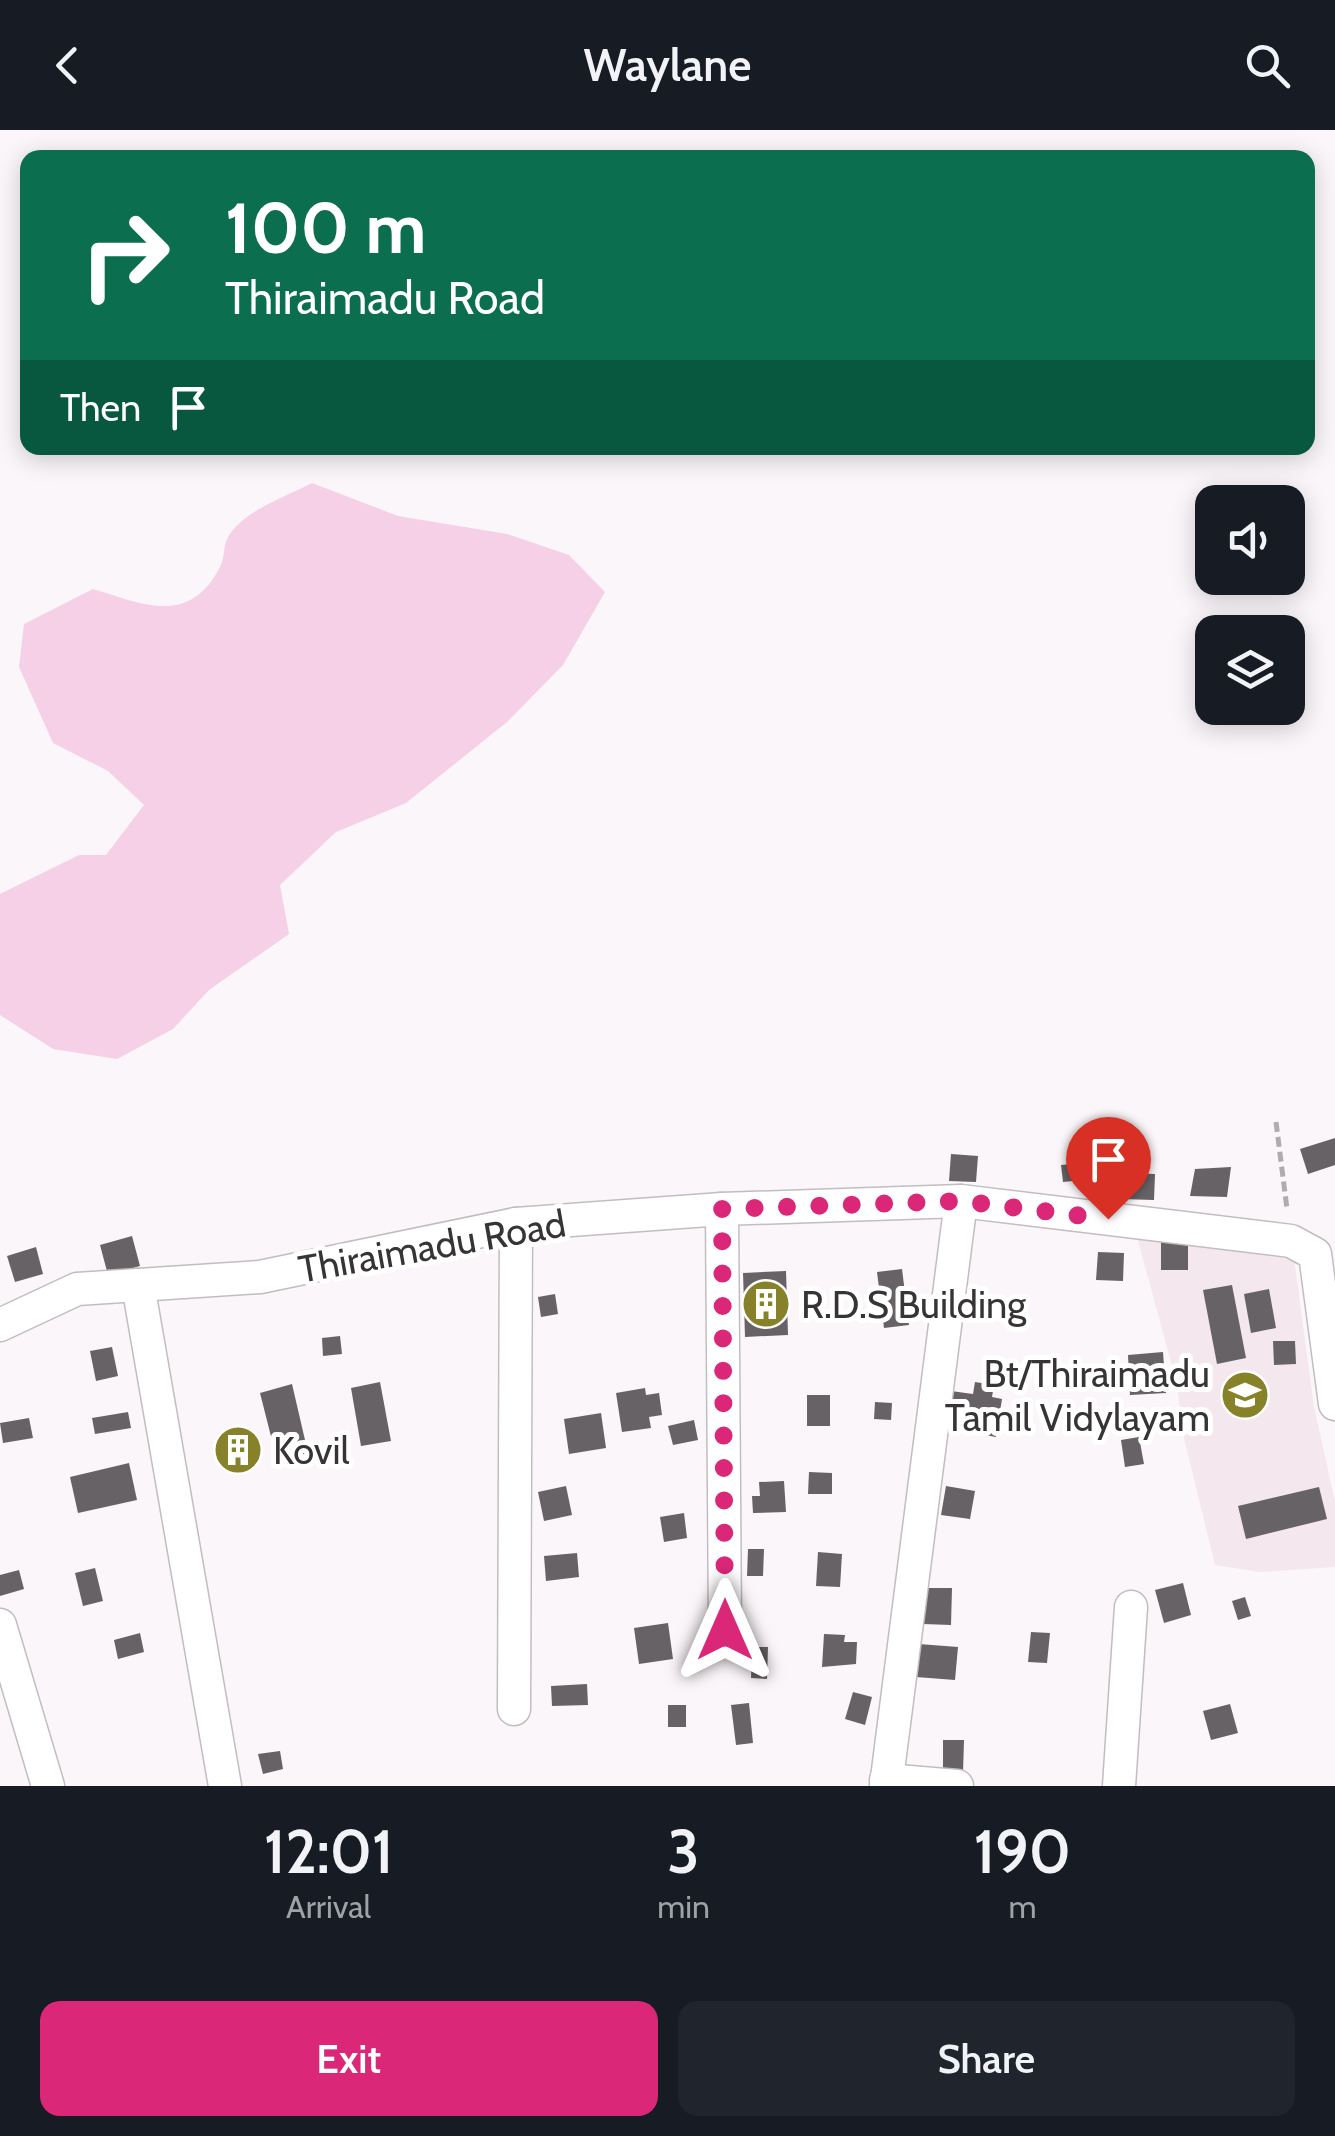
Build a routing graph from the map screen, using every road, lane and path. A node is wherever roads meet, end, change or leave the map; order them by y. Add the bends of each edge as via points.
1 (1276, 1122) dead end
2 (961, 1201) junction
3 (722, 1209) junction
4 (516, 1224) junction
5 (1314, 1250) edge
6 (138, 1285) junction
7 (0, 1324) edge
8 (1335, 1404) edge
9 (1131, 1607) dead end
10 (0, 1625) edge
11 (725, 1630) dead end
12 (514, 1709) dead end
13 (886, 1783) edge
14 (48, 1786) edge
15 (225, 1786) edge
16 (956, 1786) edge
17 (1119, 1786) edge

1 - 5 path
2 - 3 street, Thiraimadu Road
2 - 5 street, Thiraimadu Road
2 - 13 street
3 - 4 street, Thiraimadu Road
3 - 11 street
4 - 6 street, Thiraimadu Road via 260,1277
4 - 12 street
5 - 8 street
6 - 7 street, Thiraimadu Road via 78,1290
6 - 15 street
9 - 17 street
10 - 14 street
13 - 16 street

